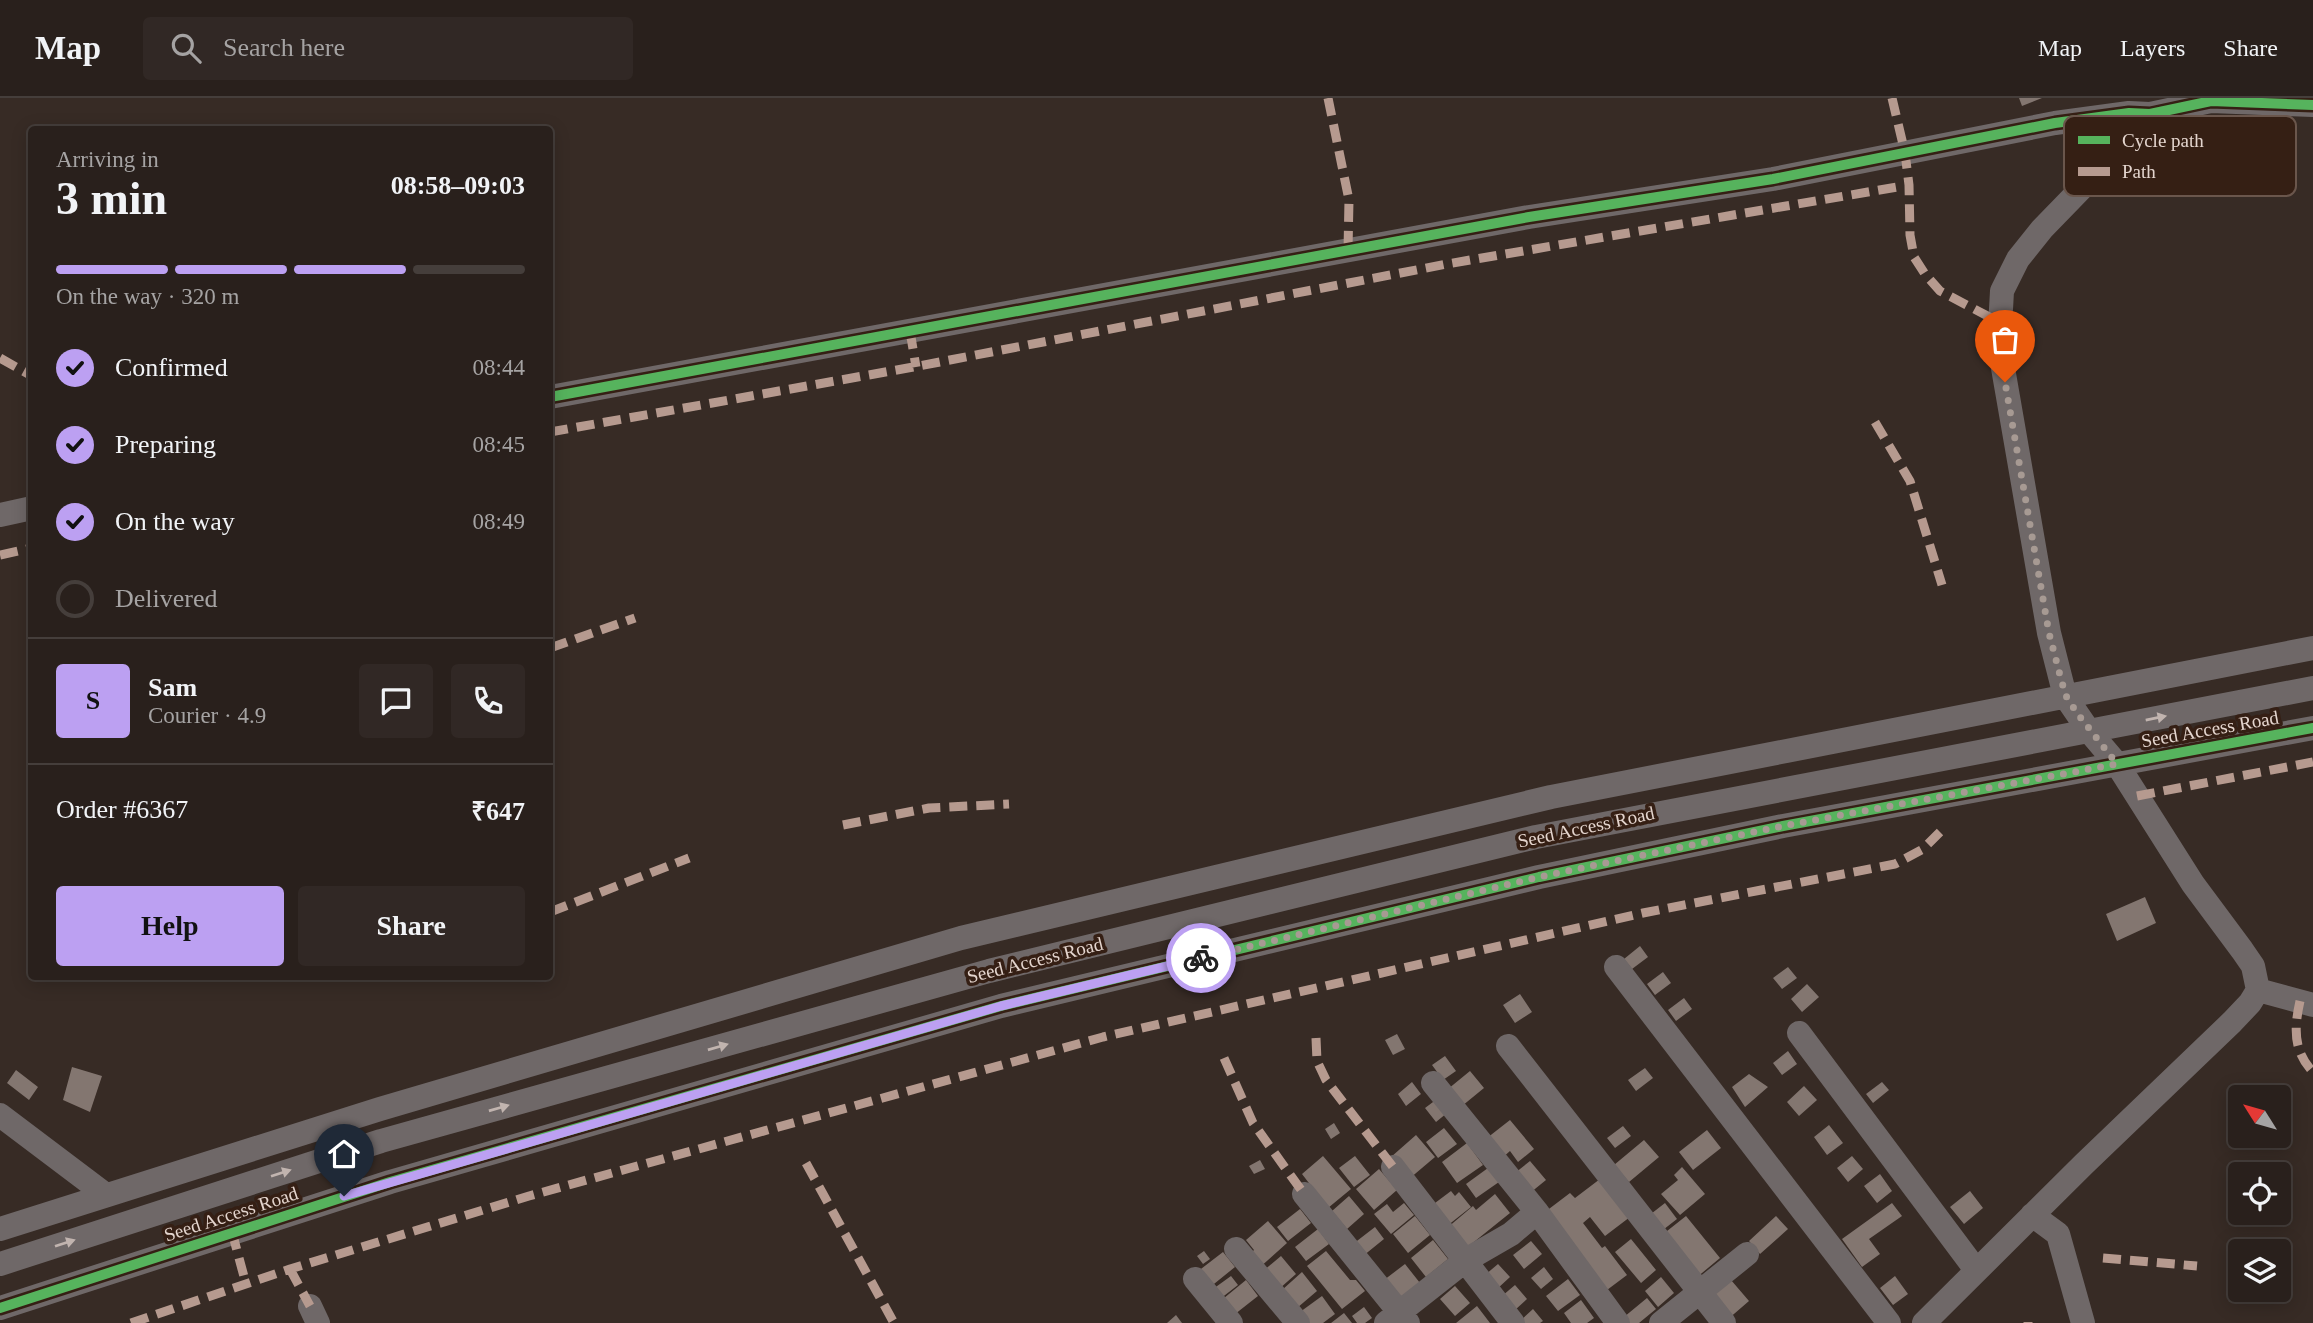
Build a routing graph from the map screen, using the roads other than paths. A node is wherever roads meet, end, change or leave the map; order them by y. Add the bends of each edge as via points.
1 (2210, 100) edge
2 (2313, 105) edge
3 (2150, 114) joint
4 (2107, 116) edge
5 (2064, 122) edge
6 (2074, 196) edge
7 (553, 396) edge
8 (28, 509) edge
9 (0, 515) edge
10 (2313, 648) edge
11 (2313, 688) edge
12 (2066, 696) junction
13 (2313, 728) edge
14 (2089, 731) junction
15 (2117, 764) junction
16 (1616, 967) dead end
17 (2258, 990) junction
18 (2313, 1005) edge
19 (1799, 1033) dead end
20 (1508, 1046) dead end
21 (1433, 1083) dead end
22 (0, 1115) edge
23 (1392, 1167) dead end
24 (1304, 1194) dead end
25 (106, 1195) junction
26 (1537, 1212) junction
27 (2032, 1215) junction
28 (0, 1229) edge
29 (1236, 1249) dead end
30 (1747, 1254) dead end
31 (1466, 1260) junction
32 (0, 1264) edge
33 (1976, 1270) junction
34 (1195, 1279) dead end
35 (1701, 1292) junction
36 (0, 1308) edge
37 (1398, 1319) edge
38 (1231, 1323) edge
39 (1298, 1323) edge
40 (1513, 1323) edge
41 (1618, 1323) edge
42 (1661, 1323) edge
43 (1724, 1323) edge
44 (1889, 1323) edge
45 (1924, 1323) edge
46 (2083, 1323) edge

1 - 2 street
1 - 3 street
3 - 4 street
5 - 7 street via 1773,179 1529,217
6 - 12 street via 2018,259 2002,291 1999,323 2002,366 2049,633
8 - 9 street
10 - 12 street
14 -> 11 street, Seed Access Road
12 - 14 street
12 - 25 street via 1551,797 961,938
13 - 15 street, Seed Access Road
14 - 15 street
32 -> 14 street, Seed Access Road via 381,1140 989,971 1536,837
15 - 17 street via 2193,884 2253,966
15 - 36 street, Seed Access Road via 1539,877 1001,1006 377,1185
16 - 44 street
17 - 18 street
17 - 27 street via 2232,1022
19 - 33 street
20 - 35 street
21 - 26 street
22 - 25 street
23 - 31 street
24 - 37 street
25 - 28 street
26 - 31 street via 1511,1234
26 - 41 street
27 - 33 street
27 - 46 street via 2058,1234
29 - 39 street
30 - 35 street
31 - 37 street
31 - 40 street
33 - 45 street
34 - 38 street
35 - 42 street
35 - 43 street

